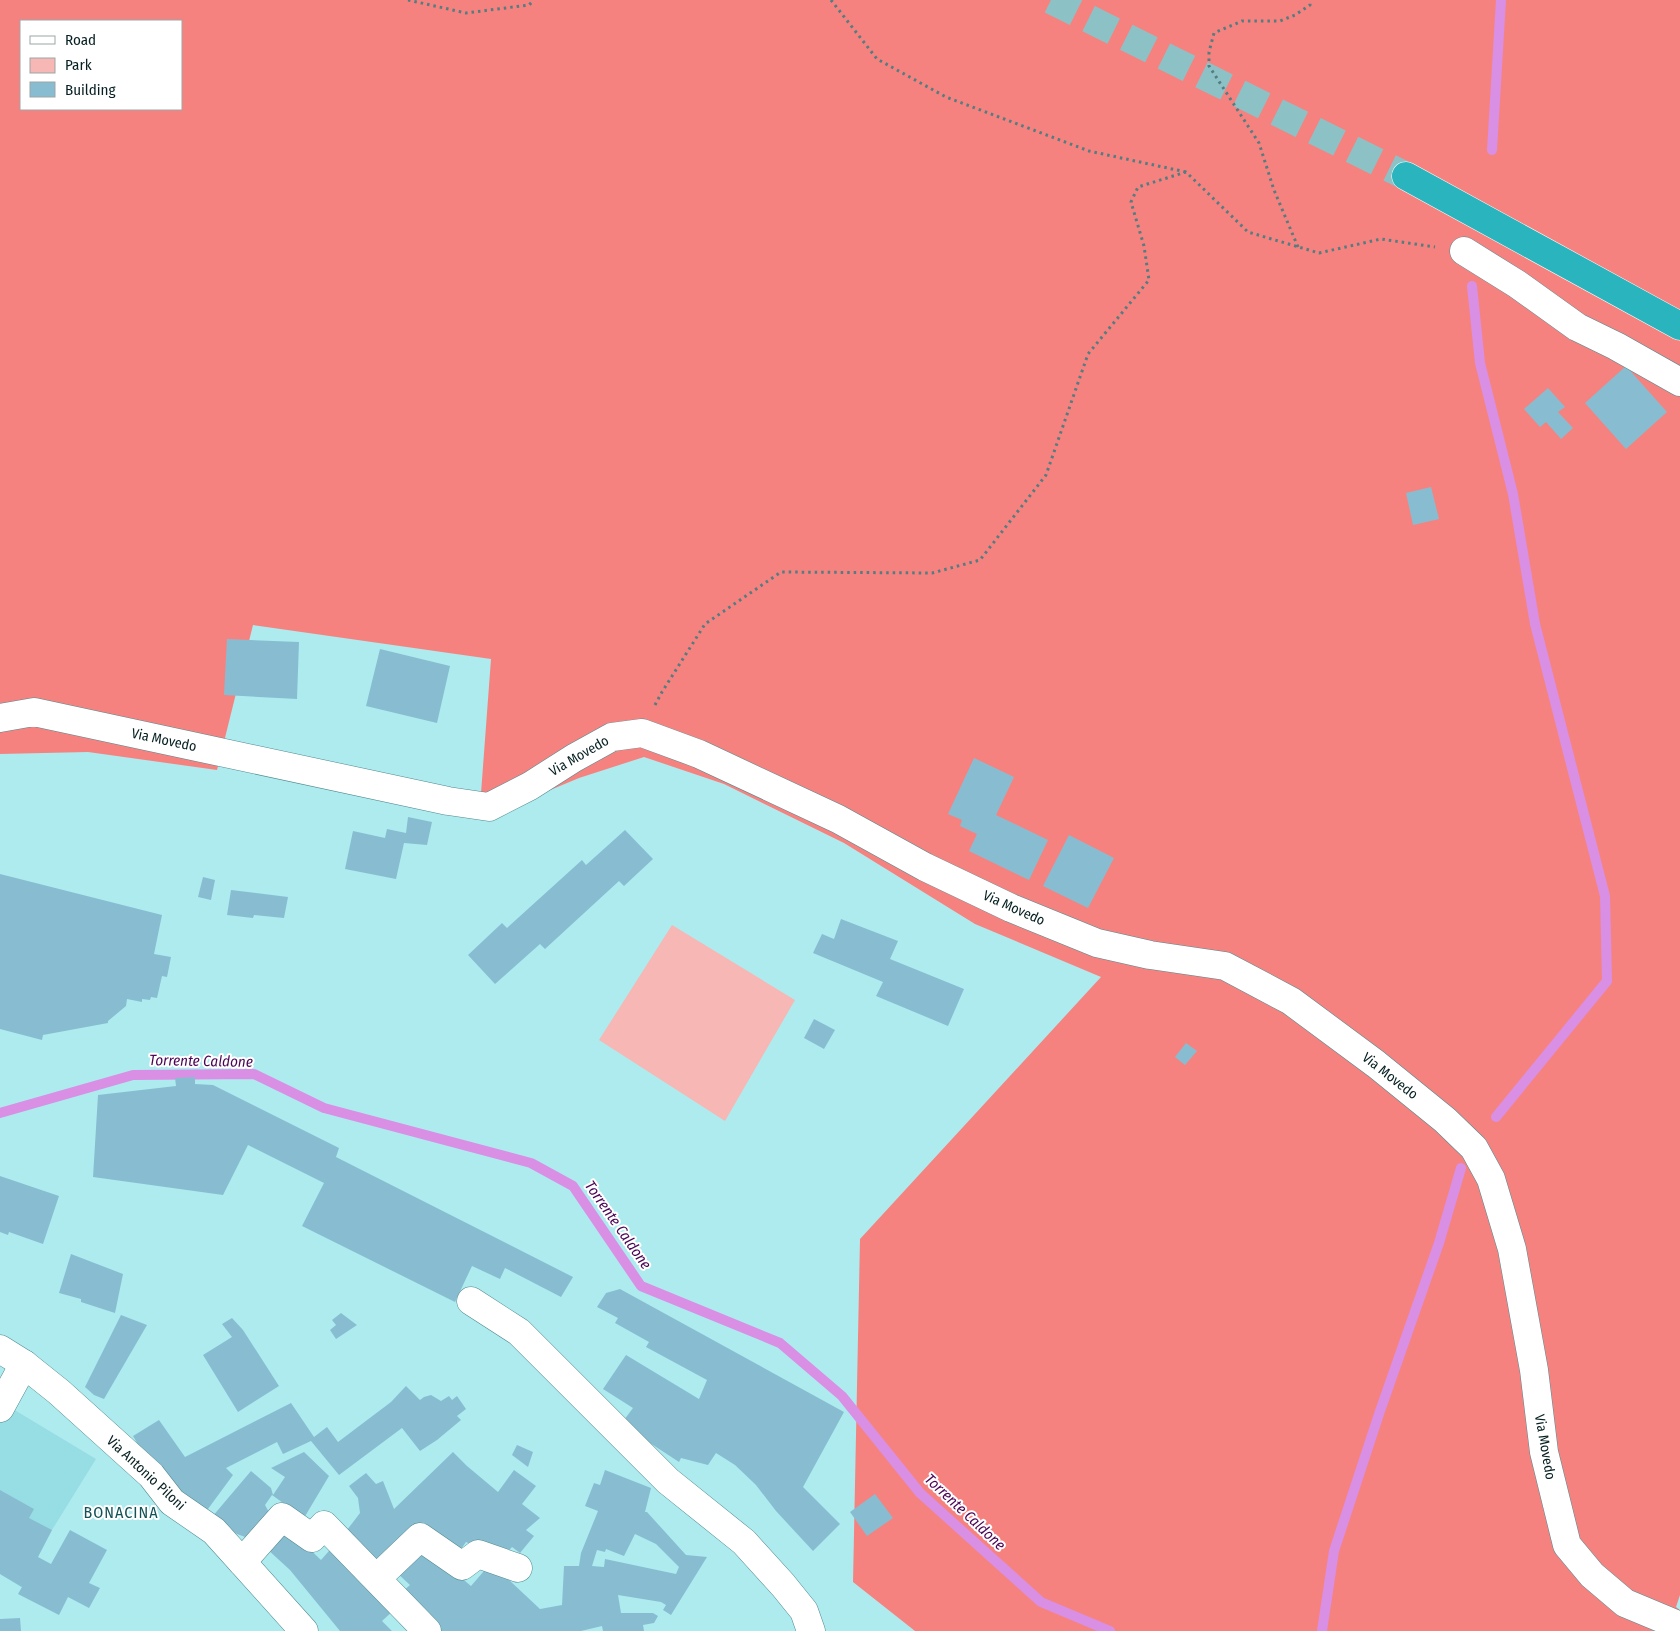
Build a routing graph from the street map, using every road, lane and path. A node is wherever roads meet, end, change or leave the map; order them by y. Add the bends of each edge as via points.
1 (408, 0) edge
2 (534, 0) edge
3 (831, 0) edge
4 (1310, 0) edge
5 (1186, 172) junction
6 (1406, 176) tunnel mouth
7 (1298, 247) junction
8 (1464, 252) joint
9 (1680, 326) edge
10 (1680, 382) edge
11 (0, 718) edge
12 (642, 733) junction
13 (471, 1300) dead end
14 (0, 1349) edge
15 (24, 1364) junction
16 (0, 1408) edge
17 (242, 1562) junction
18 (518, 1568) dead end
19 (377, 1578) junction
20 (1680, 1626) edge
21 (304, 1631) edge
22 (427, 1631) edge
23 (811, 1631) edge

1 - 2 path via 466,13 529,5
3 - 5 path via 877,59 946,97 1089,151
4 - 7 path via 1310,5 1280,21 1242,21 1214,33 1209,52 1209,66 1259,143
5 - 7 path via 1248,232
5 - 12 path via 1138,187 1131,202 1144,246 1149,280 1088,354 1046,475 980,560 932,573 781,572 705,624 662,692
6 - 9 highway
7 - 8 path via 1319,253 1381,239
8 - 10 street via 1518,284 1577,327
11 - 12 street, Via Movedo via 34,712 448,801 490,807 612,736
12 - 20 street, Via Movedo via 699,754 838,819 925,867 1011,908 1098,943 1150,955 1225,966 1291,1001 1445,1120 1474,1148 1491,1179 1512,1249 1534,1370 1544,1452 1567,1545 1592,1575 1625,1603
13 - 23 street via 519,1332 668,1481 744,1542 804,1611
14 - 15 street, Via Antonio Piloni
15 - 16 street
15 - 17 street, Via Antonio Piloni via 150,1475 172,1502 214,1531
17 - 19 street via 282,1517 312,1538 324,1525
17 - 21 street, Via Antonio Piloni
18 - 19 street via 478,1554 462,1566 420,1537
19 - 22 street

